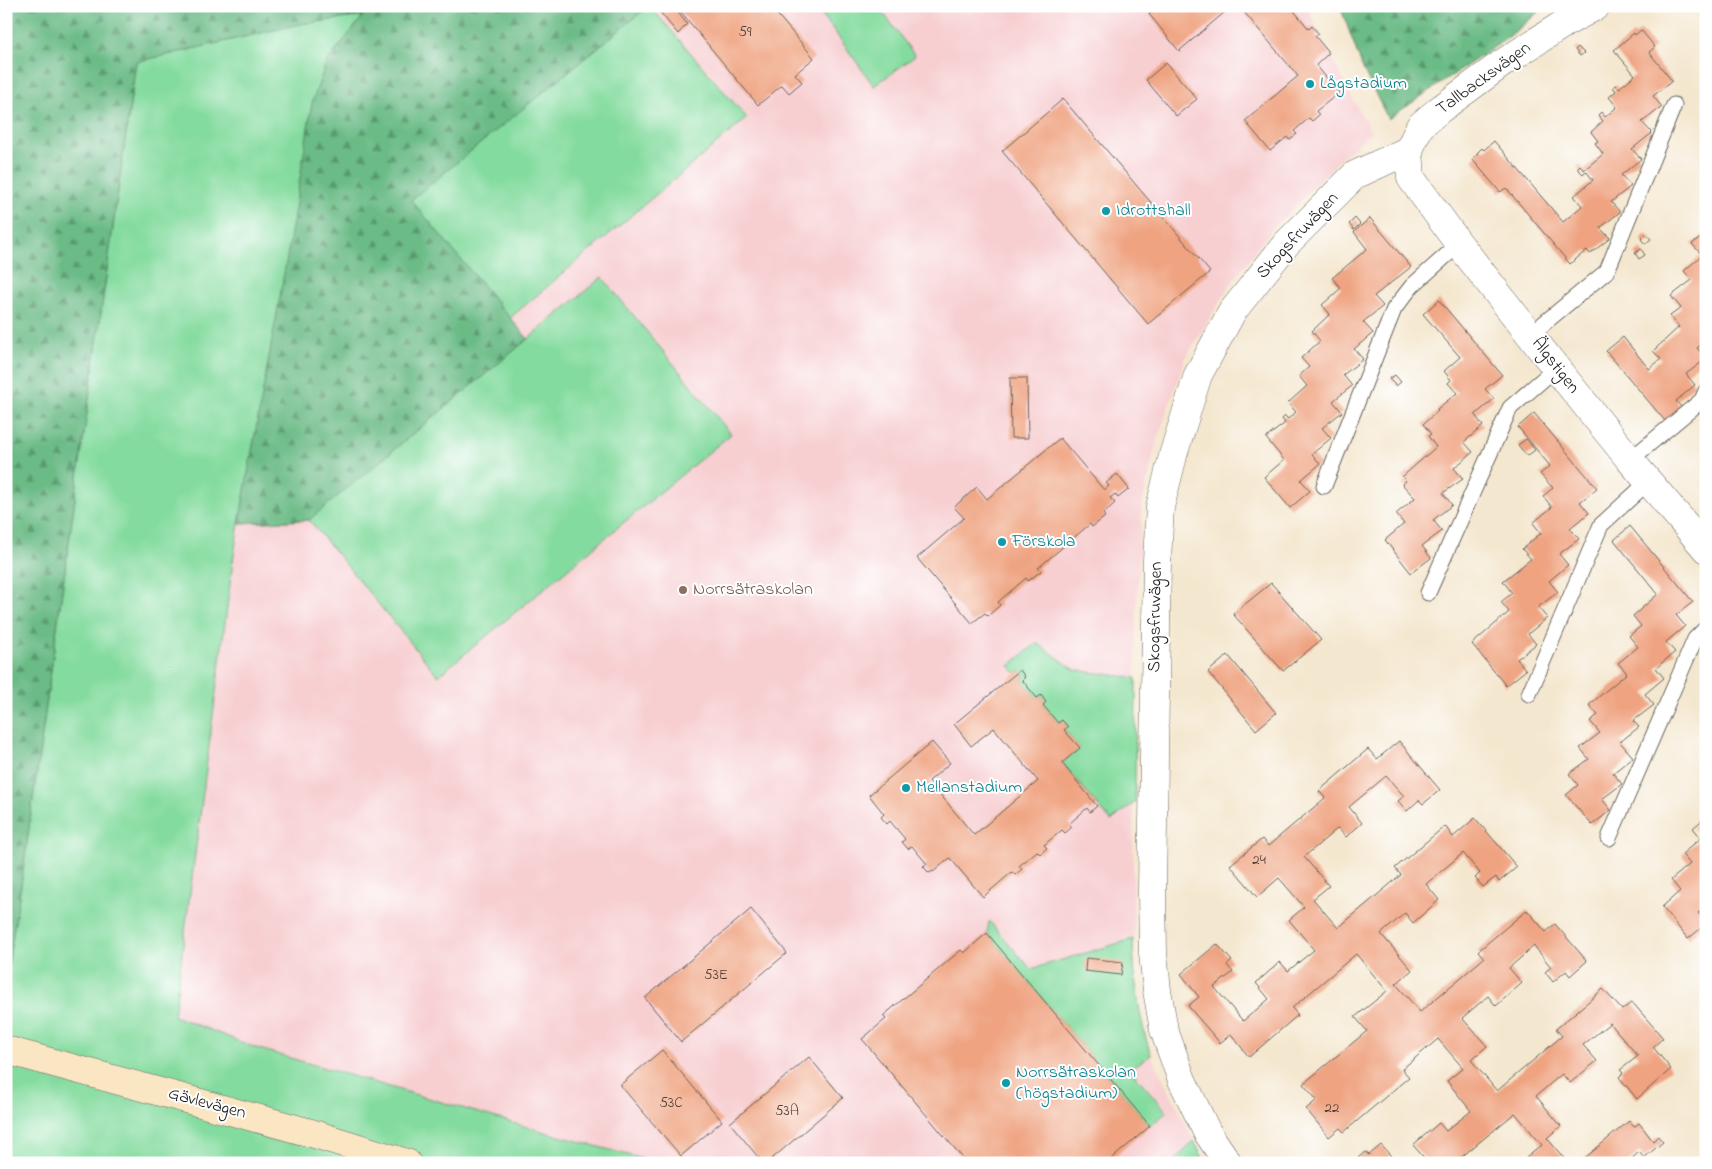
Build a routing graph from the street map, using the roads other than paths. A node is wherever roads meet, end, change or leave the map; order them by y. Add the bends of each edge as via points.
1 (1596, 6) edge
2 (1674, 106) dead end
3 (1409, 150) junction
4 (1411, 178) joint
5 (1459, 244) junction
6 (1531, 334) junction
7 (1556, 368) junction
8 (1706, 391) edge
9 (1630, 460) junction
10 (1649, 482) junction
11 (1324, 486) dead end
12 (1706, 549) edge
13 (1428, 593) dead end
14 (1706, 628) edge
15 (1529, 694) dead end
16 (1609, 838) dead end
17 (6, 1050) edge
18 (407, 1163) edge
19 (1228, 1163) edge

1 - 3 street, Tallbacksvägen via 1504,62 1440,110 1420,126
2 - 6 lane via 1607,271
3 - 4 street, Tallbacksvägen
3 - 19 street, Skogsfruvägen via 1355,175 1287,243 1232,312 1198,374 1160,507 1156,560 1152,873 1156,981 1164,1030 1182,1080
4 - 5 street, Älgstigen
5 - 6 street, Älgstigen
5 - 11 lane via 1412,286 1394,309
6 - 7 street, Älgstigen
7 - 9 street, Älgstigen
7 - 13 lane via 1510,408
8 - 9 lane via 1702,400
9 - 10 street, Älgstigen
10 - 12 street, Älgstigen
10 - 15 lane via 1601,525
14 - 16 lane via 1696,639
17 - 18 main road, Gävlevägen via 311,1133

